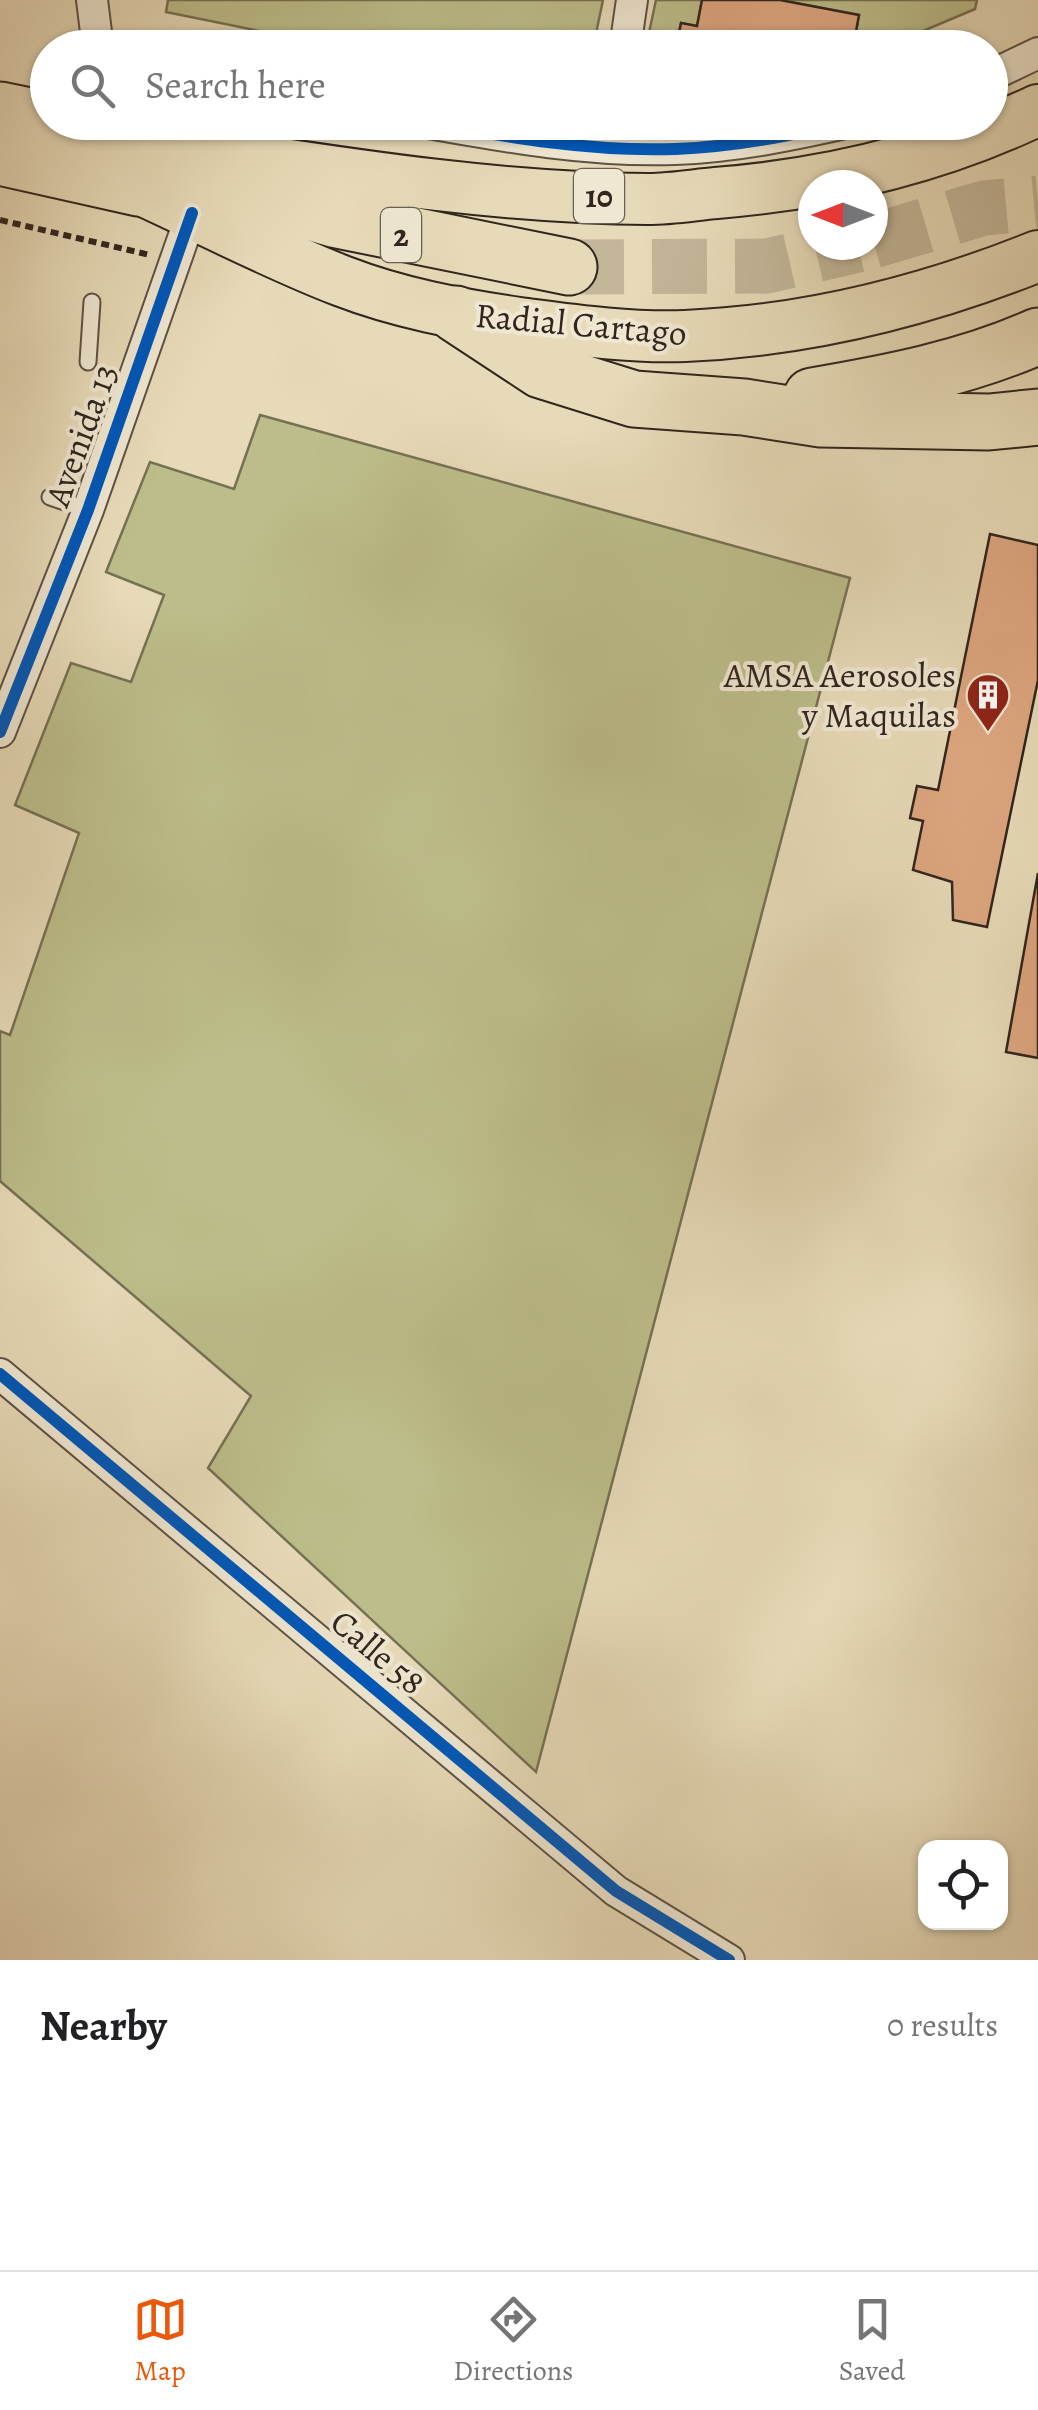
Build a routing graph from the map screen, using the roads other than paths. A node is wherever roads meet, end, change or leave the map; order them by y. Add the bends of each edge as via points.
1 (92, 0) edge
2 (632, 0) edge
3 (96, 30) edge
4 (628, 30) edge
5 (1038, 53) edge
6 (1008, 67) edge
7 (0, 110) edge
8 (1038, 110) edge
9 (30, 116) edge
10 (1008, 123) edge
11 (93, 140) edge
12 (524, 140) edge
13 (755, 140) edge
14 (969, 140) edge
15 (0, 157) edge
16 (143, 166) junction
17 (214, 201) junction
18 (1038, 256) edge
19 (569, 267) tunnel mouth
20 (92, 302) dead end
21 (456, 314) junction
22 (1038, 336) edge
23 (88, 362) dead end
24 (744, 407) junction
25 (1038, 417) edge
26 (50, 497) dead end
27 (88, 510) junction
28 (0, 732) edge
29 (0, 1374) edge
30 (729, 1960) edge

1 - 3 street
2 - 4 street
5 - 6 street
7 - 9 highway
8 - 10 main road, 10
11 - 16 highway, 2
12 - 13 street via 675,149
14 - 16 main road, 10 via 862,173 650,199
15 - 16 highway, 2
16 - 17 highway, 2
17 - 19 highway, 2
17 - 21 main road, Radial Cartago via 341,281
17 - 27 street, Avenida 13 via 175,261
18 - 21 main road, Radial Cartago via 910,301 810,322 684,336 578,331
20 - 23 lane
21 - 24 highway via 541,370 634,399
22 - 24 highway via 1006,351 877,384
24 - 25 highway via 821,419
26 - 27 lane
27 - 28 street, Avenida 13
29 - 30 street, Calle 58 via 616,1891

